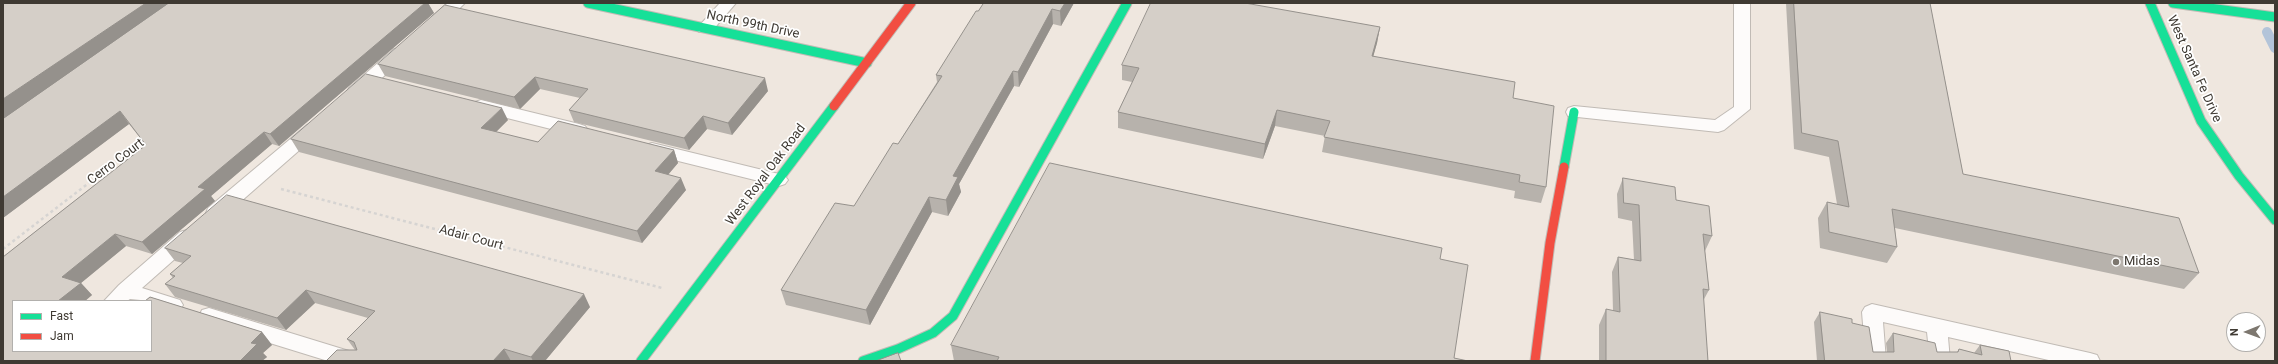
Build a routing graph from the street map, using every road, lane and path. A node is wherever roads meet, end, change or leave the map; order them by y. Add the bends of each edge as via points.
1 (457, 3) edge
2 (588, 3) edge
3 (728, 3) edge
4 (911, 3) edge
5 (1127, 3) edge
6 (1742, 3) edge
7 (2150, 3) edge
8 (2172, 3) edge
9 (2275, 17) edge
10 (705, 28) junction
11 (867, 63) junction
12 (370, 79) junction
13 (393, 85) edge
14 (463, 102) edge
15 (340, 104) edge
16 (1574, 112) joint
17 (323, 120) edge
18 (594, 134) edge
19 (148, 138) edge
20 (640, 146) edge
21 (779, 180) junction
22 (252, 181) junction
23 (2275, 220) edge
24 (3, 248) edge
25 (120, 296) edge
26 (691, 296) junction
27 (140, 300) edge
28 (152, 302) edge
29 (1937, 327) junction
30 (355, 361) edge
31 (641, 361) edge
32 (863, 361) edge
33 (1535, 361) edge
34 (1876, 361) edge
35 (1940, 361) edge
36 (2090, 361) edge

1 - 12 lane
2 - 10 street, North 99th Drive
3 - 10 lane
4 - 11 street, West Royal Oak Road
5 - 32 street via 953,316 934,333 898,350
6 - 16 lane via 1742,109 1718,126
7 - 23 street, West Santa Fe Drive via 2201,121 2239,176
8 - 9 street
10 - 11 street, North 99th Drive
11 - 21 street, West Royal Oak Road
12 - 13 lane
12 - 15 lane
14 - 18 lane
16 - 33 street via 1550,243
17 - 22 lane
19 - 24 path, Cerro Court
20 - 21 lane
21 - 26 street, West Royal Oak Road
22 - 25 lane
22 - 26 path, Adair Court
25 - 27 lane
26 - 31 street, West Royal Oak Road
28 - 30 lane via 191,310
29 - 34 lane via 1872,312
29 - 35 lane
29 - 36 lane

